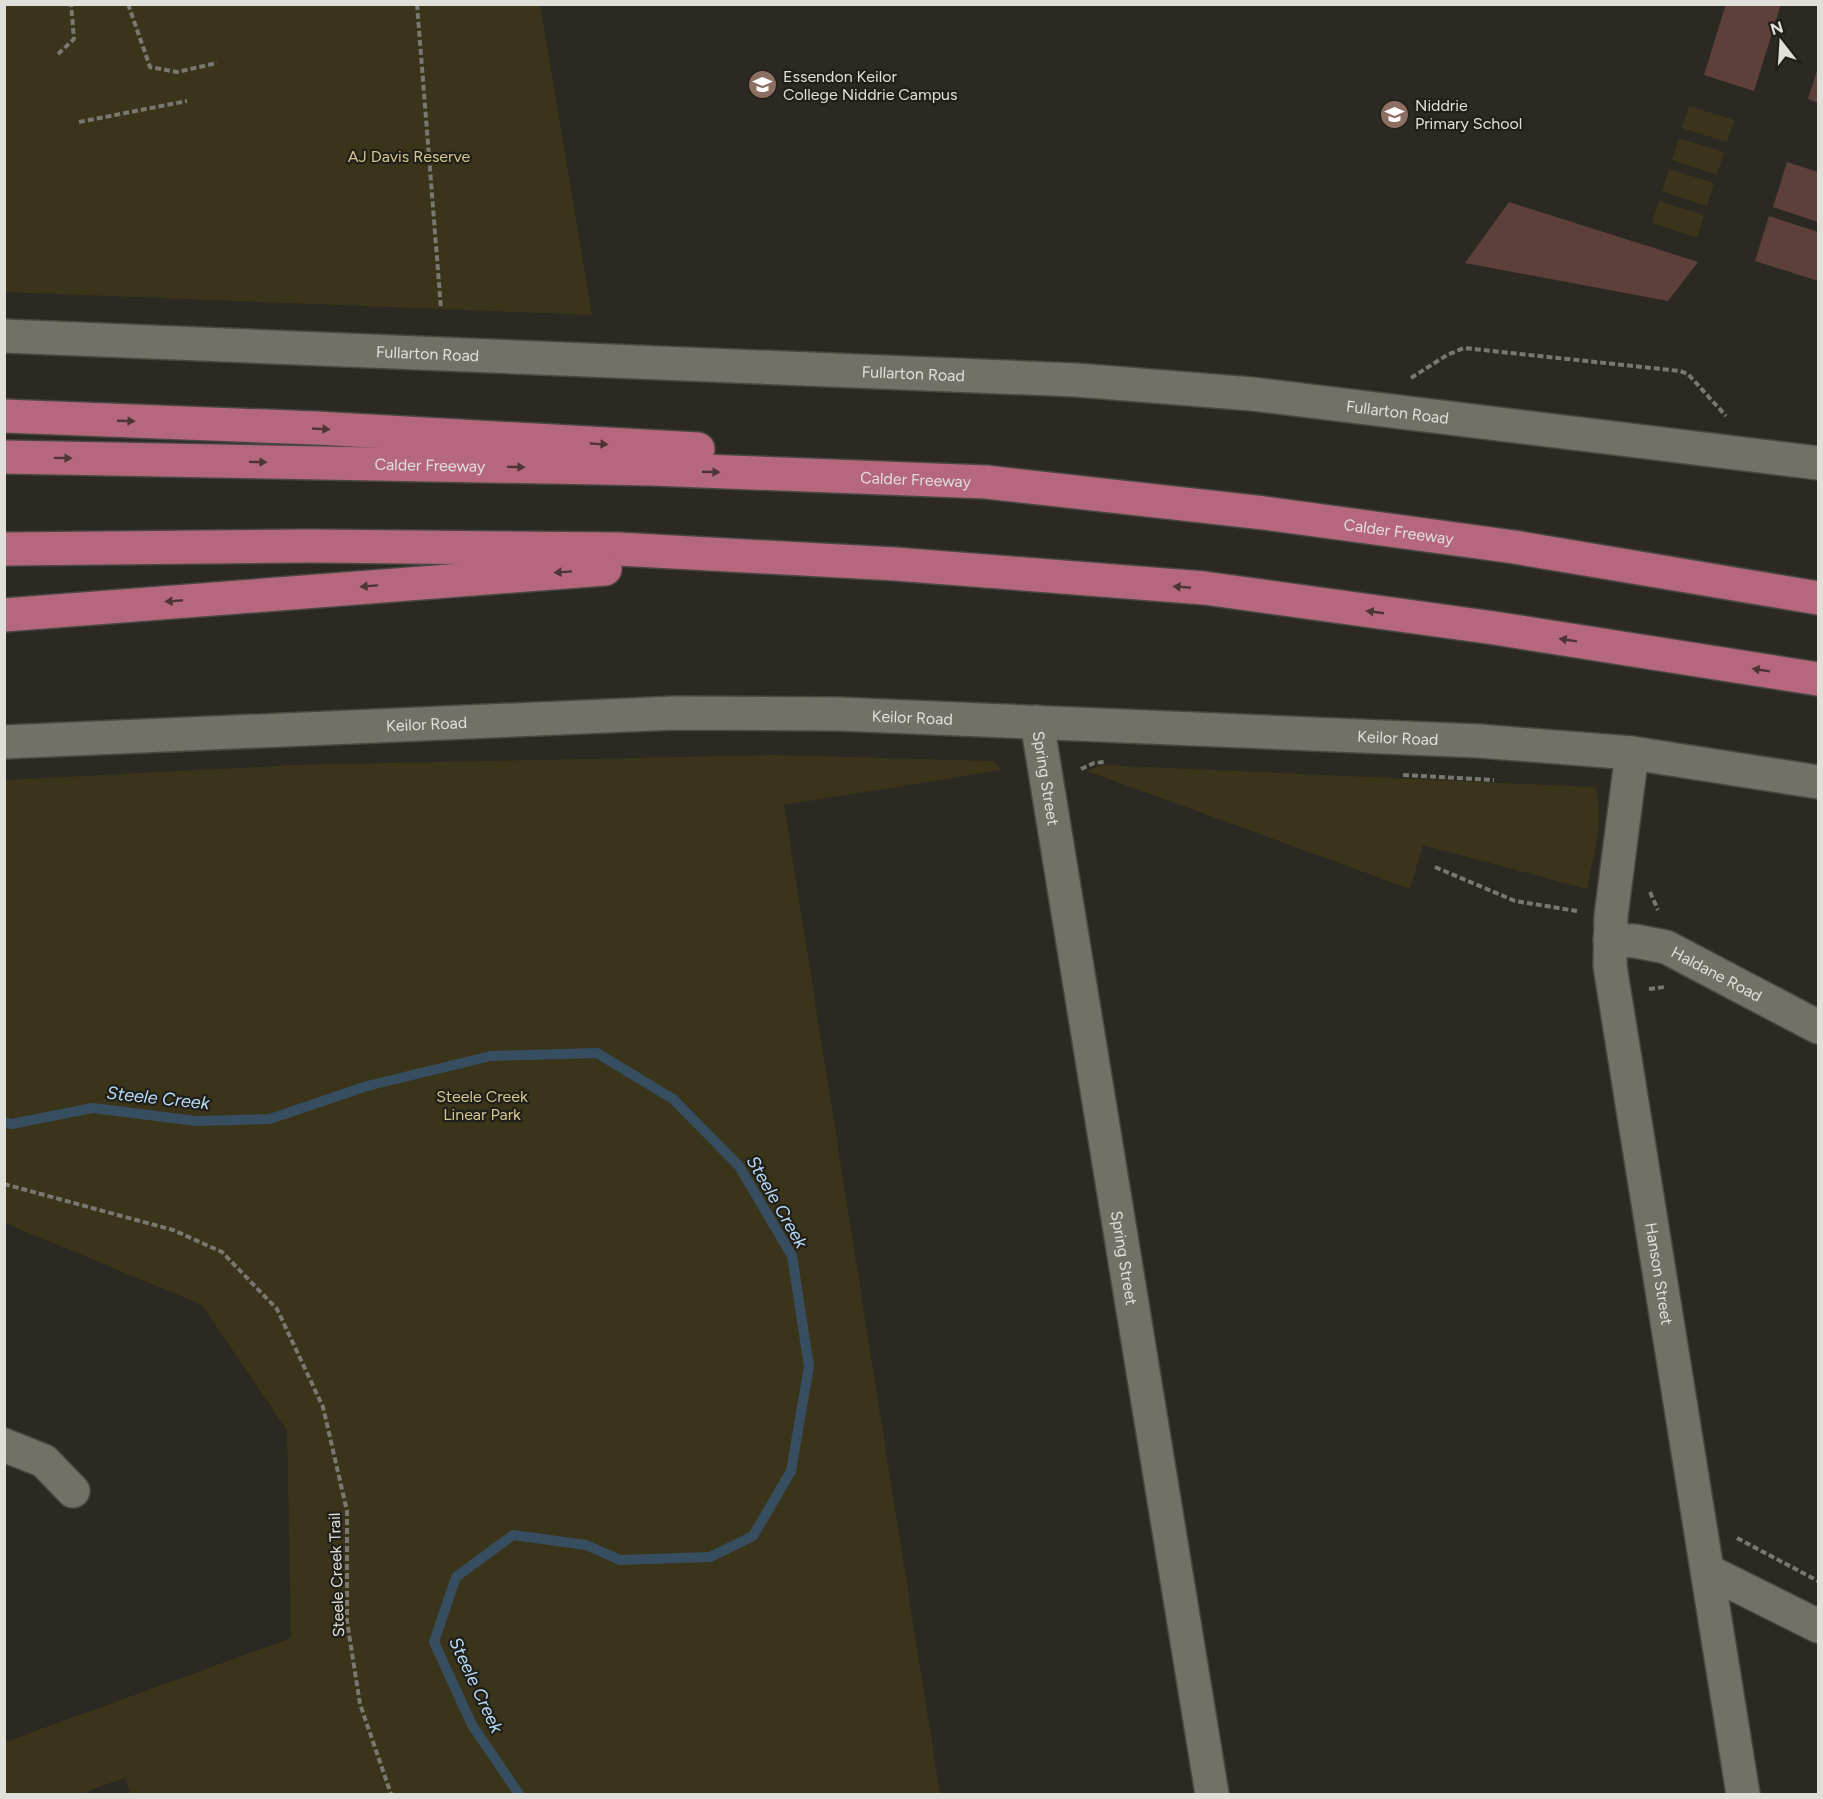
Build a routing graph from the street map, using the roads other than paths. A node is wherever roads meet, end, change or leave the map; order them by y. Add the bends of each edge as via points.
1 (4, 336) edge
2 (4, 416) edge
3 (4, 458) edge
4 (1818, 463) edge
5 (986, 482) junction
6 (1514, 547) junction
7 (4, 549) edge
8 (895, 564) junction
9 (1818, 574) edge
10 (1818, 598) edge
11 (4, 615) edge
12 (1818, 679) edge
13 (1037, 722) junction
14 (4, 742) edge
15 (1632, 753) junction
16 (1818, 782) edge
17 (1610, 928) junction
18 (1818, 1027) edge
19 (4, 1444) edge
20 (73, 1491) dead end
21 (1708, 1571) junction
22 (1818, 1626) edge
23 (1212, 1794) edge
24 (1743, 1794) edge

1 - 4 main road, Fullarton Road via 1076,380 1252,394
2 -> 5 highway via 715,450
3 -> 5 highway, Calder Freeway via 639,469
5 - 6 highway, Calder Freeway via 1264,513
6 - 9 highway
6 - 10 highway, Calder Freeway
7 - 8 highway via 618,549
8 -> 11 highway via 595,569
12 -> 8 highway via 1204,588
13 - 14 main road, Keilor Road via 838,714 675,713
13 - 15 main road, Keilor Road via 1479,741
13 - 23 main road, Spring Street
15 - 16 main road, Keilor Road
15 - 17 main road, Hanson Street
17 - 18 main road, Haldane Road via 1635,941 1666,947
17 - 21 main road, Hanson Street via 1613,993
19 - 20 main road via 44,1461
21 - 22 main road
21 - 24 main road, Hanson Street

